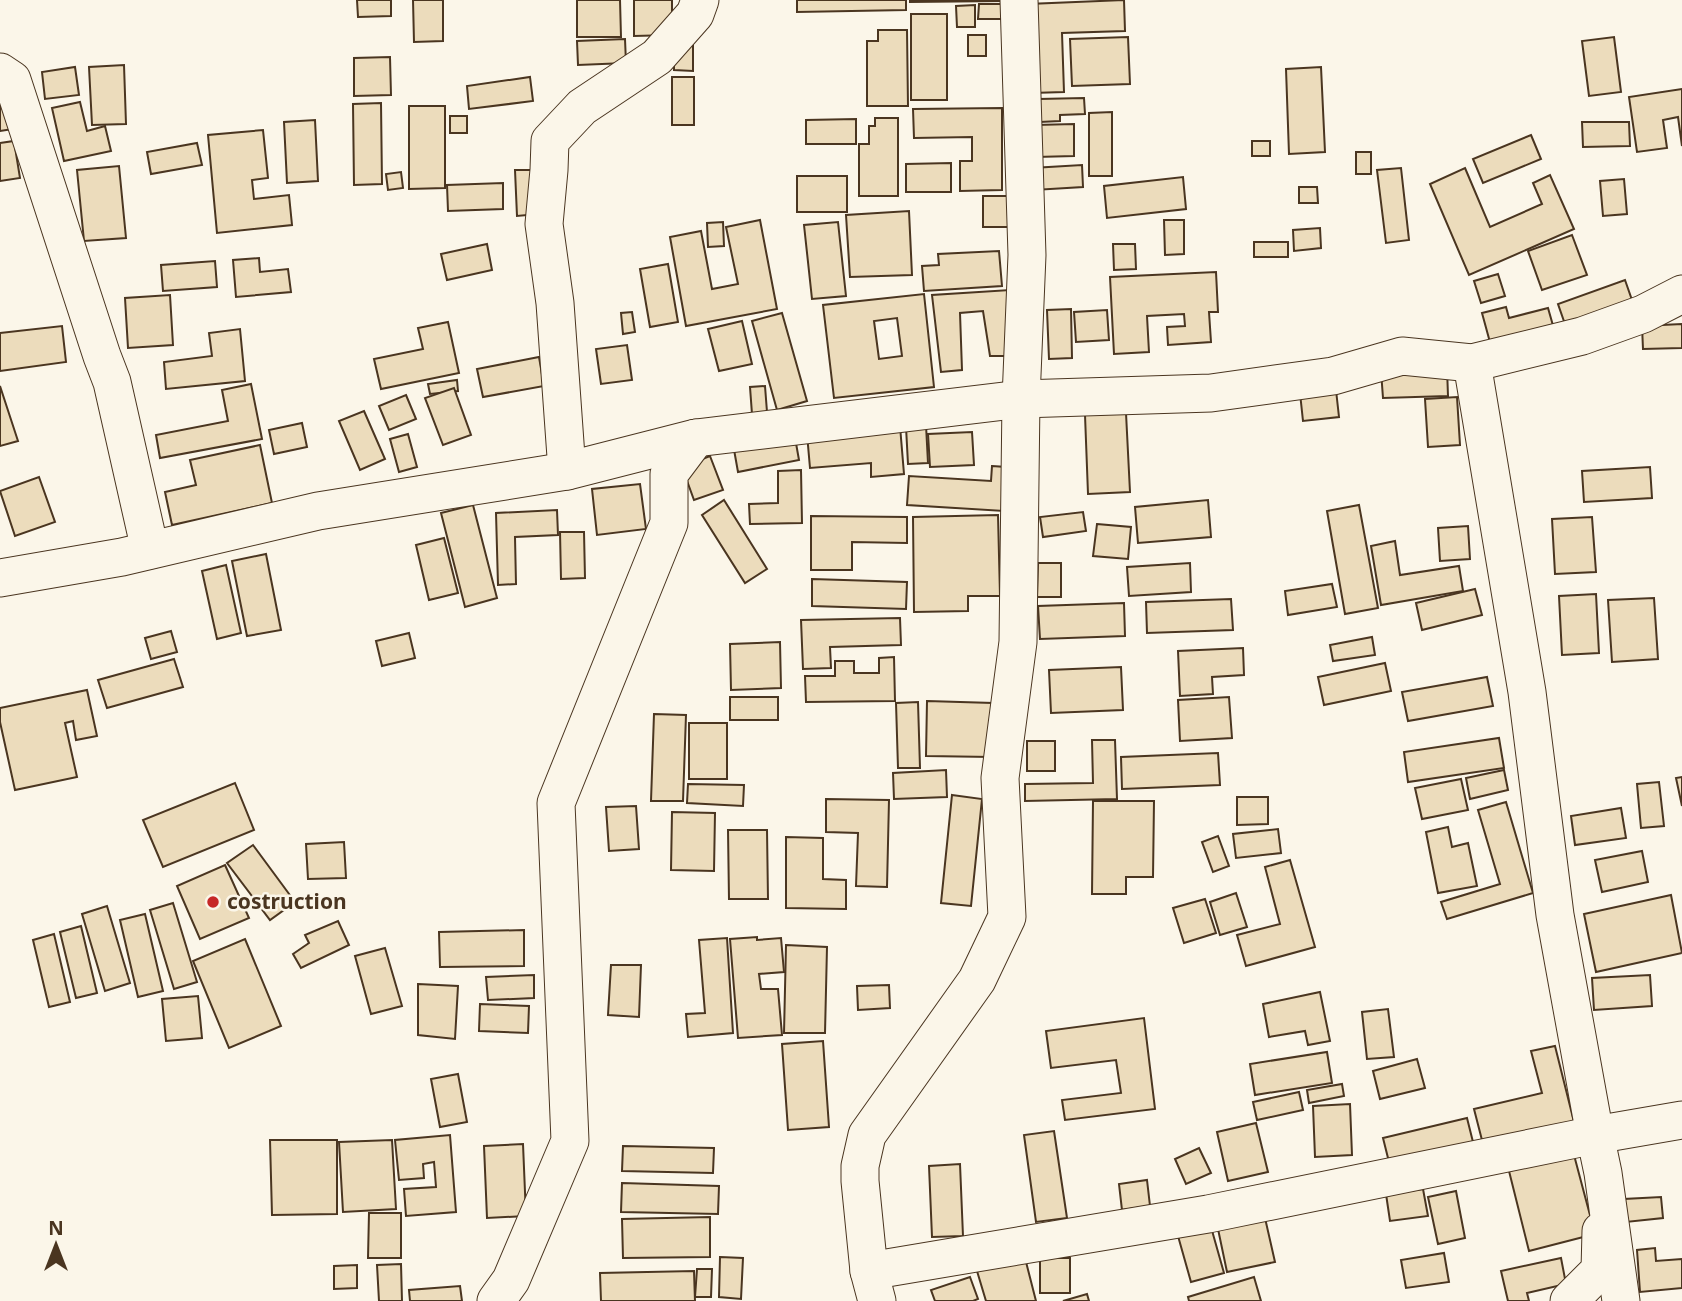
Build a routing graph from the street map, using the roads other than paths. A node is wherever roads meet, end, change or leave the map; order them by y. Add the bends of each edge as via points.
1 (700, 0) edge
2 (1019, 0) edge
3 (0, 72) edge
4 (1682, 294) edge
5 (1472, 363) junction
6 (1021, 399) junction
7 (696, 438) junction
8 (567, 471) junction
9 (150, 550) junction
10 (0, 578) edge
11 (1682, 1120) edge
12 (1595, 1135) junction
13 (1604, 1173) junction
14 (873, 1286) edge
15 (496, 1301) edge
16 (1569, 1301) edge
17 (1621, 1301) edge

1 - 8 street via 695,14 657,57 582,107 550,141 544,224 555,303
2 - 6 street via 1027,255
3 - 9 street via 12,80 112,382
4 - 5 street via 1582,336
5 - 6 street via 1402,355 1333,376 1211,393
5 - 12 street via 1527,692 1555,915
6 - 7 street
6 - 14 street via 1018,642 1000,778 1007,917 977,981 867,1135 860,1181
7 - 8 street
7 - 15 street via 669,474 669,523 556,803 570,1141 511,1280
8 - 9 street via 318,511
9 - 10 street
11 - 12 street
12 - 13 street
12 - 14 street
13 - 16 street via 1600,1270
13 - 17 street

